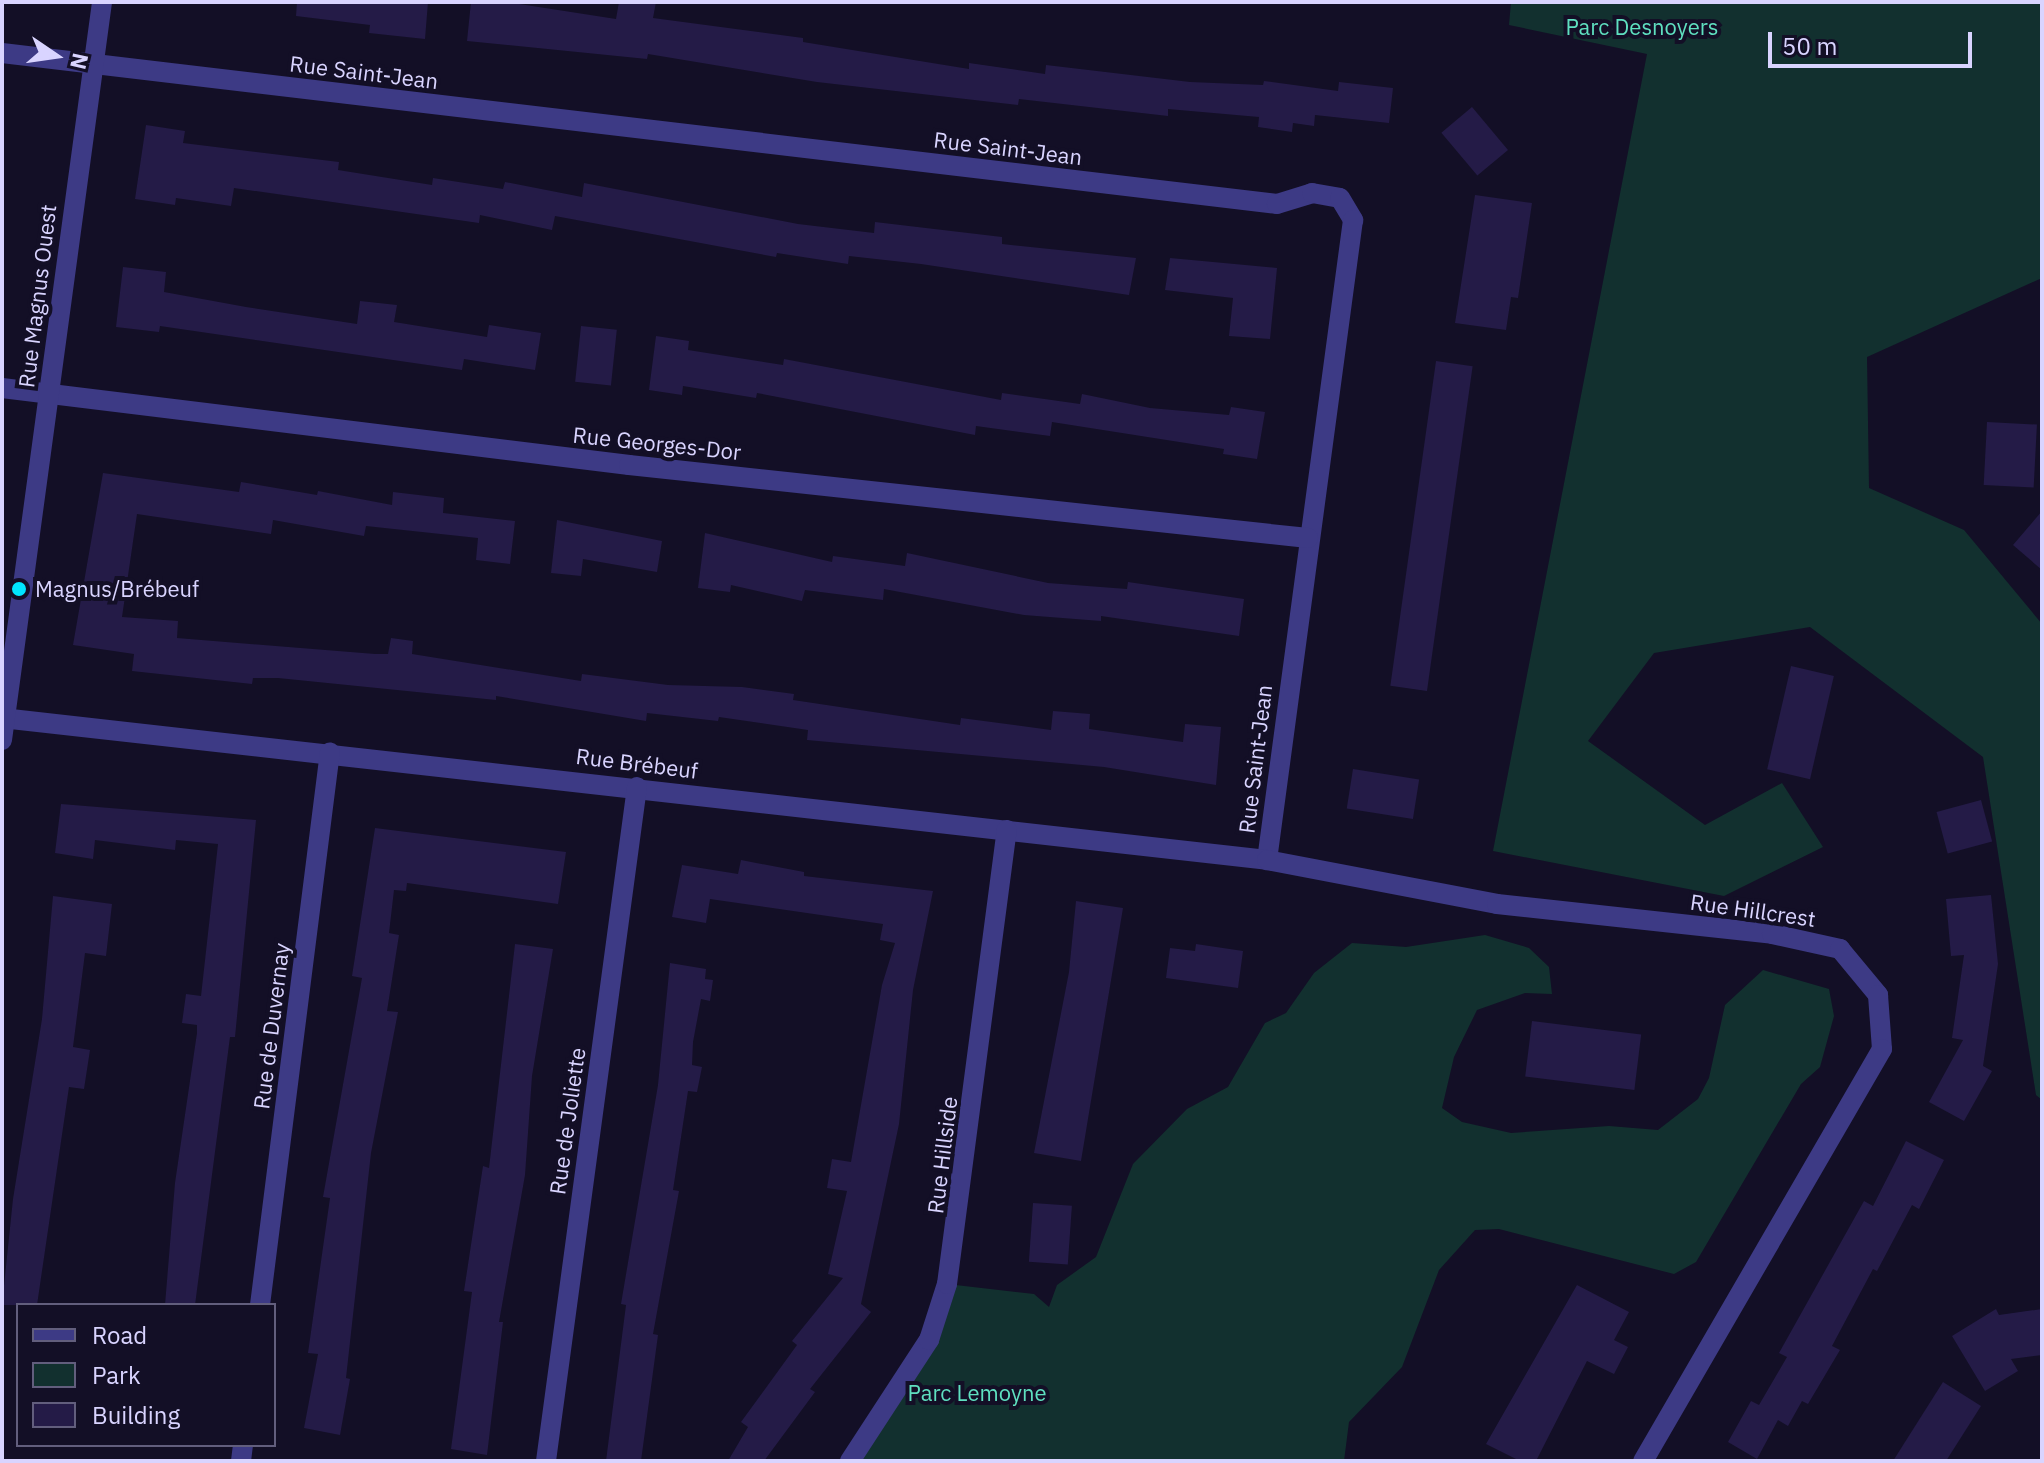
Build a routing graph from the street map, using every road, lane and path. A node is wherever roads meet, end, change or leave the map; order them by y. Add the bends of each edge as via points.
1 (102, 2) edge
2 (2, 53) edge
3 (90, 63) junction
4 (2, 388) edge
5 (49, 393) junction
6 (1308, 538) junction
7 (3, 718) edge
8 (2, 740) edge
9 (330, 752) junction
10 (637, 787) junction
11 (1007, 830) junction
12 (1267, 860) junction
13 (260, 1303) edge
14 (546, 1461) edge
15 (850, 1461) edge
16 (1643, 1461) edge

1 - 3 street, Rue Magnus Ouest
2 - 3 street, Rue Saint-Jean
3 - 5 street, Rue Magnus Ouest
3 - 6 street, Rue Saint-Jean via 1277,204 1312,193 1340,198 1353,220
4 - 5 street, Rue Georges-Dor
5 - 6 street, Rue Georges-Dor via 629,465
5 - 7 street, Rue Magnus Ouest
6 - 12 street, Rue Saint-Jean
7 - 8 street, Rue Magnus Ouest
7 - 9 street, Rue Brébeuf
9 - 10 street, Rue Brébeuf
9 - 13 street, Rue de Duvernay
10 - 11 street, Rue Brébeuf
10 - 14 street, Rue de Joliette
11 - 12 street, Rue Brébeuf
11 - 15 street, Rue Hillside via 947,1284 929,1340
12 - 16 street, Rue Hillcrest via 1497,904 1808,940 1840,949 1878,995 1882,1049

